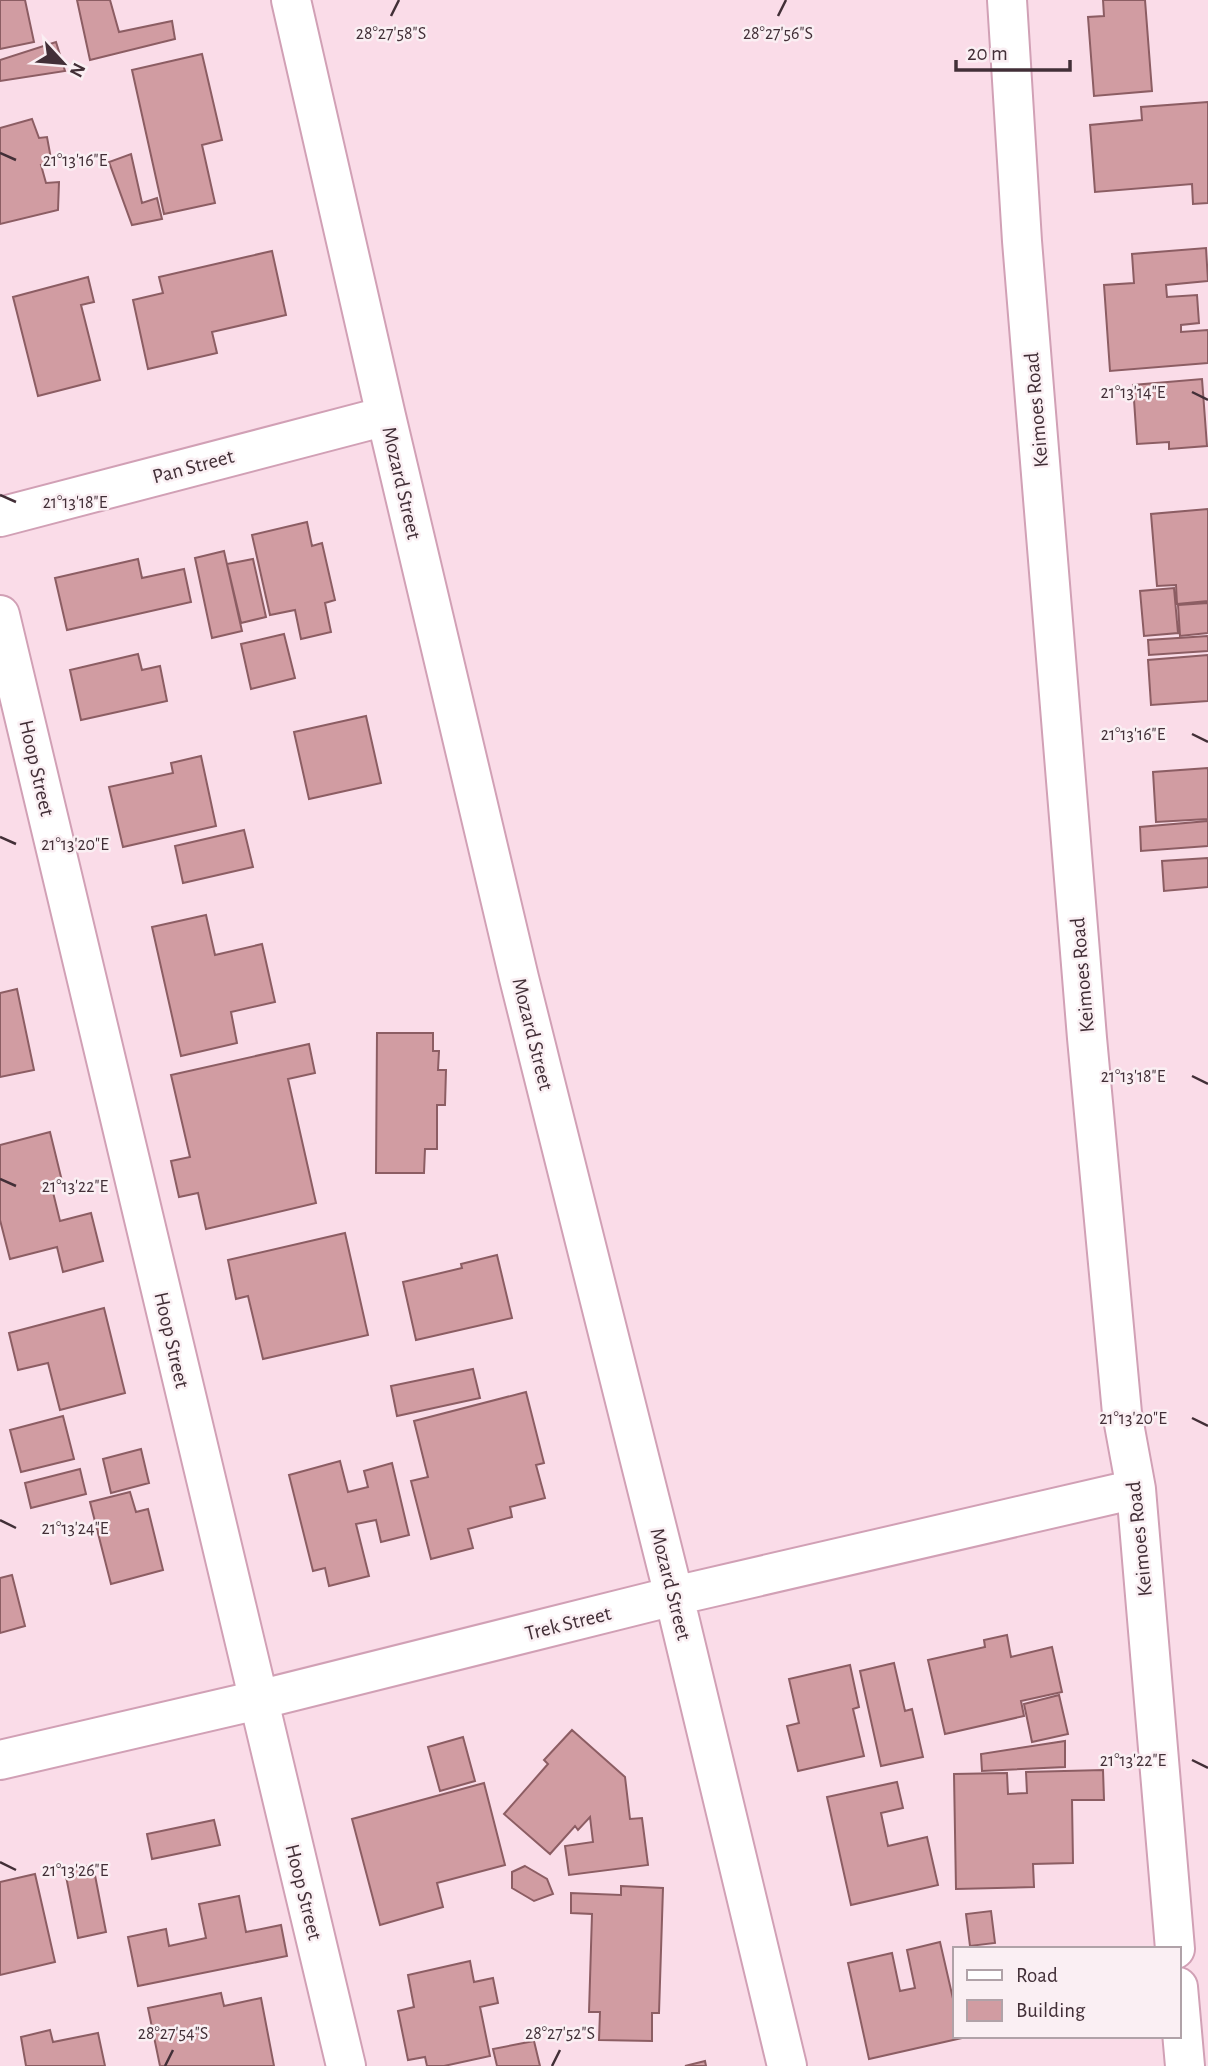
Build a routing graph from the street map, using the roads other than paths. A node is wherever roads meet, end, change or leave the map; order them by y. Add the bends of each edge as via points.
1 (291, 0) edge
2 (1007, 0) edge
3 (386, 416) junction
4 (0, 517) edge
5 (0, 615) edge
6 (1136, 1489) junction
7 (674, 1596) junction
8 (258, 1700) junction
9 (0, 1760) edge
10 (1175, 1947) edge
11 (1180, 2010) edge
12 (346, 2066) edge
13 (787, 2066) edge
14 (1185, 2066) edge

1 - 3 street, Mozard Street
2 - 6 street, Keimoes Road via 1022,242 1087,1038 1122,1413
3 - 4 street, Pan Street
3 - 7 street, Mozard Street via 519,978
5 - 8 street, Hoop Street
6 - 7 street, Trek Street
6 - 10 street, Keimoes Road
7 - 8 street, Trek Street
7 - 13 street, Mozard Street
8 - 9 street, Trek Street
8 - 12 street, Hoop Street
11 - 14 street

